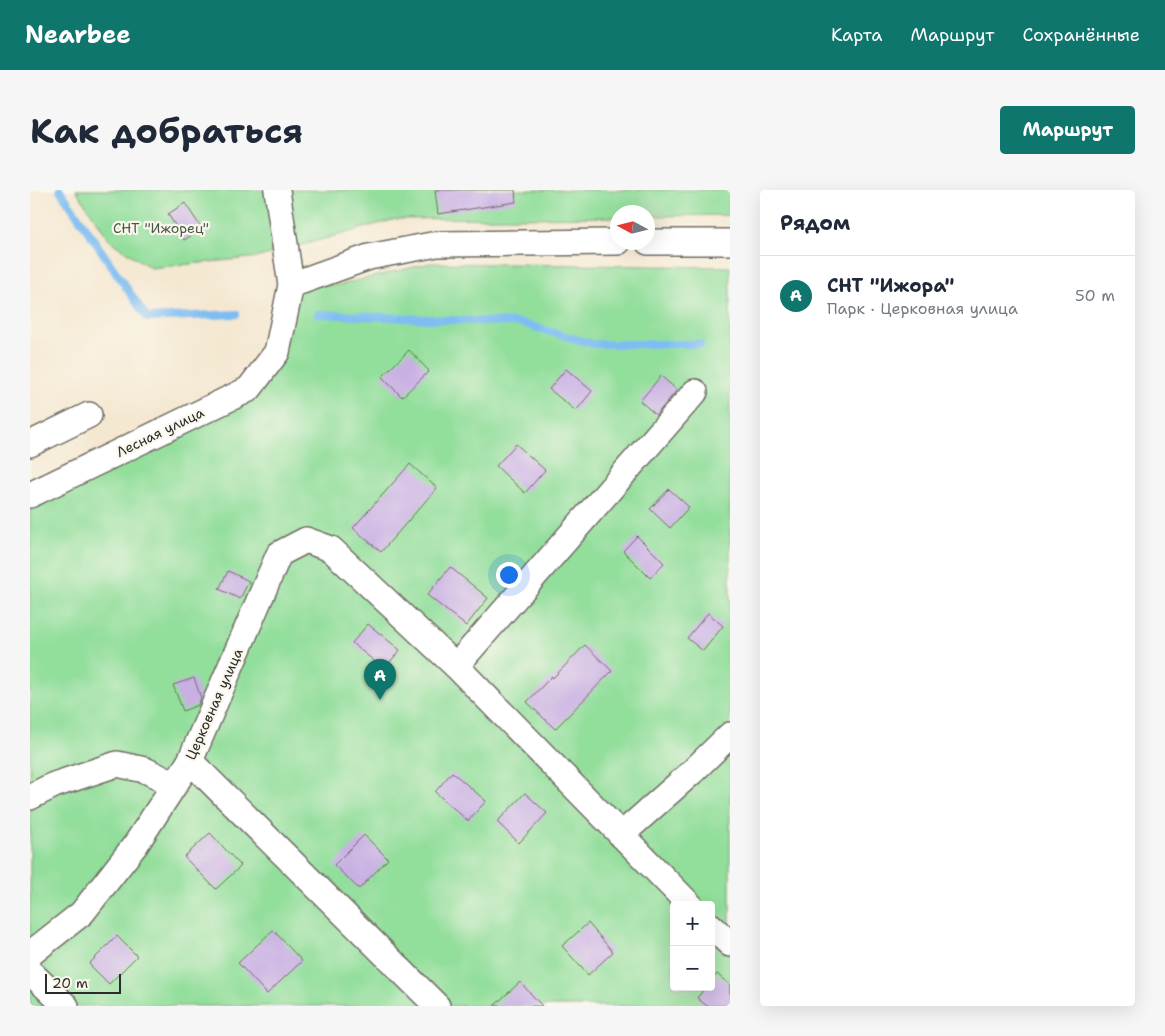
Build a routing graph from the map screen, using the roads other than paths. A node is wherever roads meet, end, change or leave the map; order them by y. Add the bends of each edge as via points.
1 (277, 190) edge
2 (610, 242) edge
3 (655, 242) edge
4 (730, 242) edge
5 (291, 285) junction
6 (696, 392) dead end
7 (89, 415) dead end
8 (30, 444) edge
9 (30, 495) edge
10 (456, 666) junction
11 (730, 735) edge
12 (190, 760) junction
13 (174, 784) junction
14 (30, 797) edge
15 (620, 835) junction
16 (686, 901) edge
17 (715, 930) edge
18 (730, 944) edge
19 (30, 954) edge
20 (30, 972) edge
21 (66, 1006) edge
22 (437, 1006) edge

1 - 5 street
2 - 5 street via 437,244 368,257
3 - 4 street
5 - 9 street, Лесная улица via 277,352 249,389
6 - 10 street
7 - 8 street
10 - 12 street, Церковная улица via 331,550 306,540 279,554
10 - 15 street
11 - 15 street
12 - 13 street, Церковная улица
12 - 22 street
13 - 14 street via 145,770 117,764 54,785
13 - 19 street, Церковная улица via 136,844 82,913
15 - 16 street
17 - 18 street
20 - 21 street

